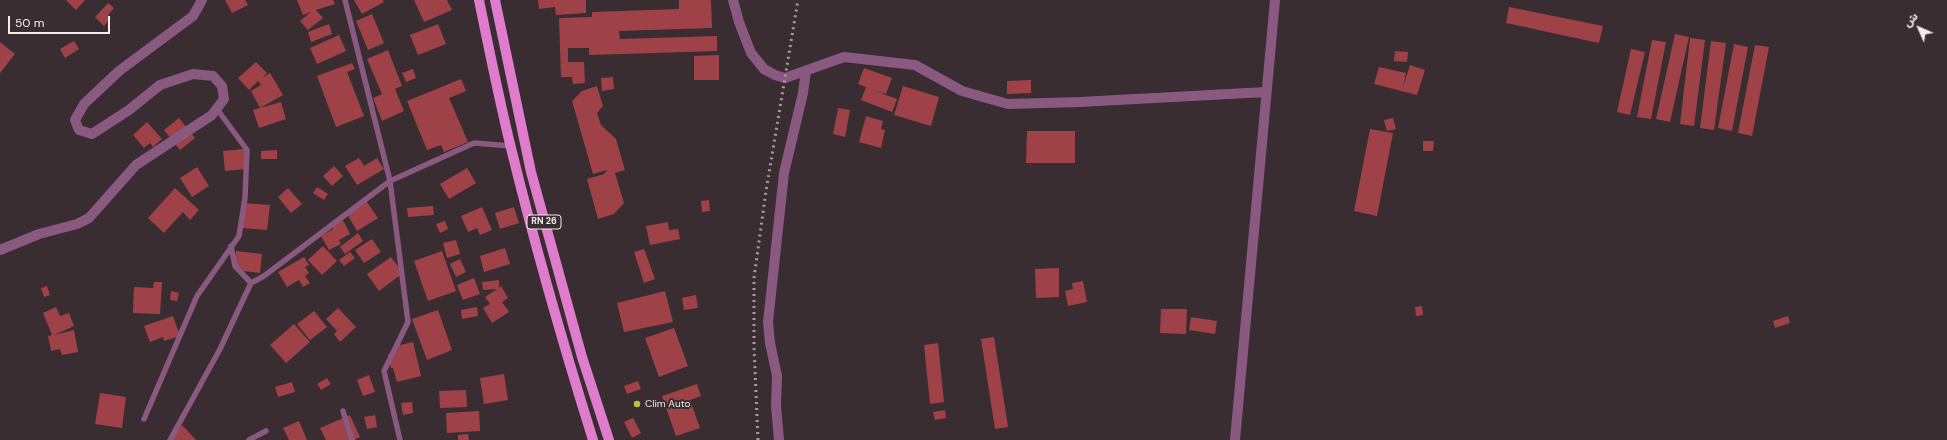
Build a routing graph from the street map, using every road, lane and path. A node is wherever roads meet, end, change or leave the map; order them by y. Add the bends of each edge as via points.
1 (202, 0) edge
2 (345, 0) edge
3 (479, 0) edge
4 (494, 0) edge
5 (733, 0) edge
6 (1275, 0) edge
7 (806, 71) junction
8 (1266, 92) junction
9 (216, 109) junction
10 (511, 146) junction
11 (390, 181) junction
12 (231, 246) junction
13 (0, 250) edge
14 (251, 283) junction
15 (343, 411) dead end
16 (144, 419) dead end
17 (266, 431) dead end
18 (170, 440) edge
19 (249, 440) edge
20 (352, 440) edge
21 (400, 440) edge
22 (593, 440) edge
23 (609, 440) edge
24 (779, 440) edge
25 (1235, 440) edge

1 - 9 street via 193,16 119,71 84,104 75,120 79,130 92,134 129,110 160,85 193,74 213,76 222,86 224,99
2 - 11 lane
3 - 10 main road, RN 26
4 - 23 main road, RN 26 via 531,172 582,357
5 - 7 street via 751,53 764,69 785,78
6 - 8 street
7 - 8 street via 844,57 915,65 962,91 1008,104
7 - 24 street via 784,173 768,322 777,376
8 - 25 street
9 - 12 lane via 247,150 245,198 239,236
9 - 13 street via 212,115 136,165 89,218
10 - 11 lane via 474,143
10 - 22 main road, RN 26 via 572,374
11 - 14 lane via 264,276
11 - 21 lane via 408,322 384,371
12 - 14 lane via 235,266
12 - 16 lane via 197,296
14 - 18 lane via 220,349
15 - 20 lane
17 - 19 lane

